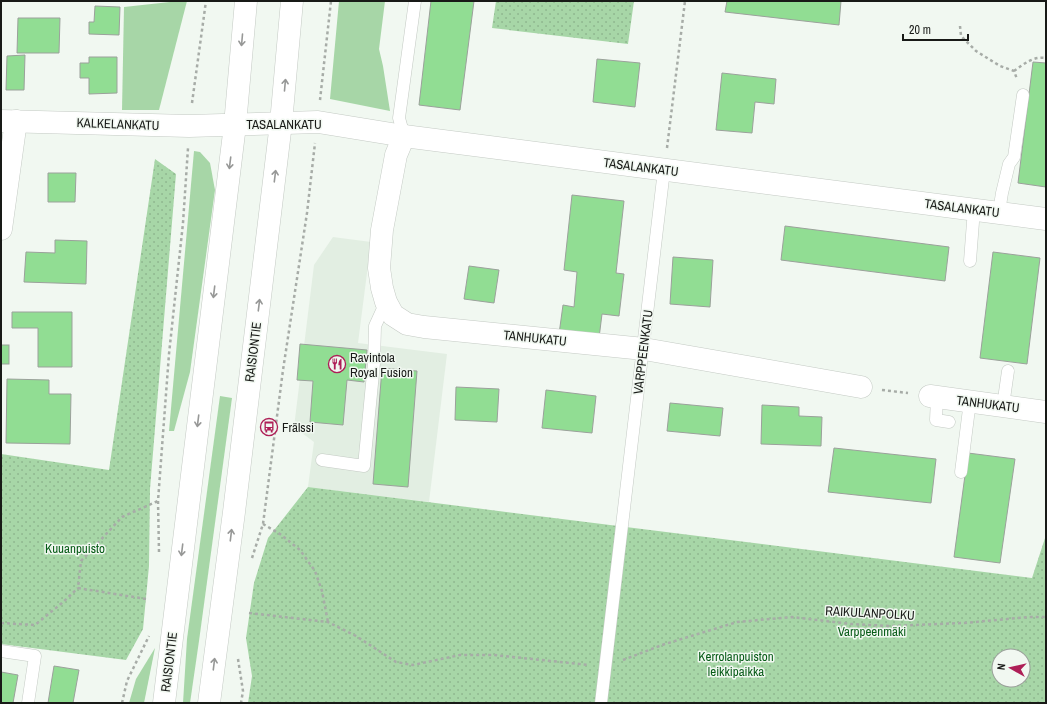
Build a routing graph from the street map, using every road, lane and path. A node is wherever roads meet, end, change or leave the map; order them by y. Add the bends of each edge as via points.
1 (206, 1) edge
2 (246, 1) edge
3 (292, 1) edge
4 (331, 1) edge
5 (415, 1) edge
6 (685, 1) edge
7 (960, 26) dead end
8 (1046, 58) edge
9 (1014, 71) junction
10 (1023, 95) joint
11 (9, 121) edge
12 (318, 122) junction
13 (281, 123) junction
14 (235, 125) junction
15 (189, 126) junction
16 (404, 136) junction
17 (664, 170) junction
18 (974, 210) junction
19 (999, 212) junction
20 (1046, 219) edge
21 (1, 229) edge
22 (970, 261) dead end
23 (386, 302) junction
24 (644, 349) junction
25 (1008, 371) dead end
26 (861, 387) joint
27 (933, 397) junction
28 (970, 402) junction
29 (1003, 406) junction
30 (1046, 412) edge
31 (949, 422) dead end
32 (322, 460) dead end
33 (960, 472) dead end
34 (158, 501) junction
35 (263, 524) junction
36 (159, 555) dead end
37 (251, 559) dead end
38 (78, 588) junction
39 (146, 599) dead end
40 (249, 613) dead end
41 (1046, 617) edge
42 (328, 622) junction
43 (1, 623) edge
44 (152, 630) dead end
45 (1, 651) edge
46 (238, 656) dead end
47 (606, 667) junction
48 (28, 703) edge
49 (122, 703) edge
50 (164, 703) edge
51 (209, 703) edge
52 (241, 703) edge
53 (601, 703) edge

1 - 15 path
2 -> 14 street, RAISIONTIE
13 -> 3 street, RAISIONTIE
4 - 12 path
5 - 16 lane via 400,118
6 - 17 path
7 - 9 path via 961,36 976,51 1000,66
8 - 9 path via 1031,59
9 - 10 path
10 - 19 lane via 1014,157 1008,164
11 - 15 street, KALKELANKATU
11 - 21 street
12 - 13 street, TASALANKATU
12 - 16 street, TASALANKATU
12 - 35 path
13 - 14 street, TASALANKATU
51 -> 13 street, RAISIONTIE
14 - 15 street, KALKELANKATU
14 -> 50 street, RAISIONTIE
15 - 34 path via 183,223 169,354
16 - 17 street, TASALANKATU
16 - 23 street, TANHUKATU via 396,155 382,230 379,268
17 - 18 street, TASALANKATU
17 - 24 lane, VARPPEENKATU
18 - 19 street, TASALANKATU
18 - 22 lane
19 - 20 street, TASALANKATU
23 - 24 street, TANHUKATU via 393,315 407,324
23 - 32 lane via 375,326 364,466
24 - 26 street, TANHUKATU
24 - 47 lane, VARPPEENKATU
25 - 29 lane
26 - 27 path
27 - 28 street, TANHUKATU
27 - 31 lane via 936,420
28 - 29 street, TANHUKATU
28 - 33 lane
29 - 30 street, TANHUKATU
34 - 36 path
34 - 38 path via 122,517 82,561
35 - 37 path
35 - 42 path via 300,550 315,571
38 - 39 path
38 - 43 path via 35,625
40 - 42 path
41 - 47 path, RAIKULANPOLKU via 890,626 792,617 737,622 662,645
42 - 47 path via 356,636 396,662 413,665 460,655 494,655
44 - 49 path via 127,681
45 - 48 lane via 35,656
46 - 52 path via 243,691
47 - 53 lane, VARPPEENKATU

